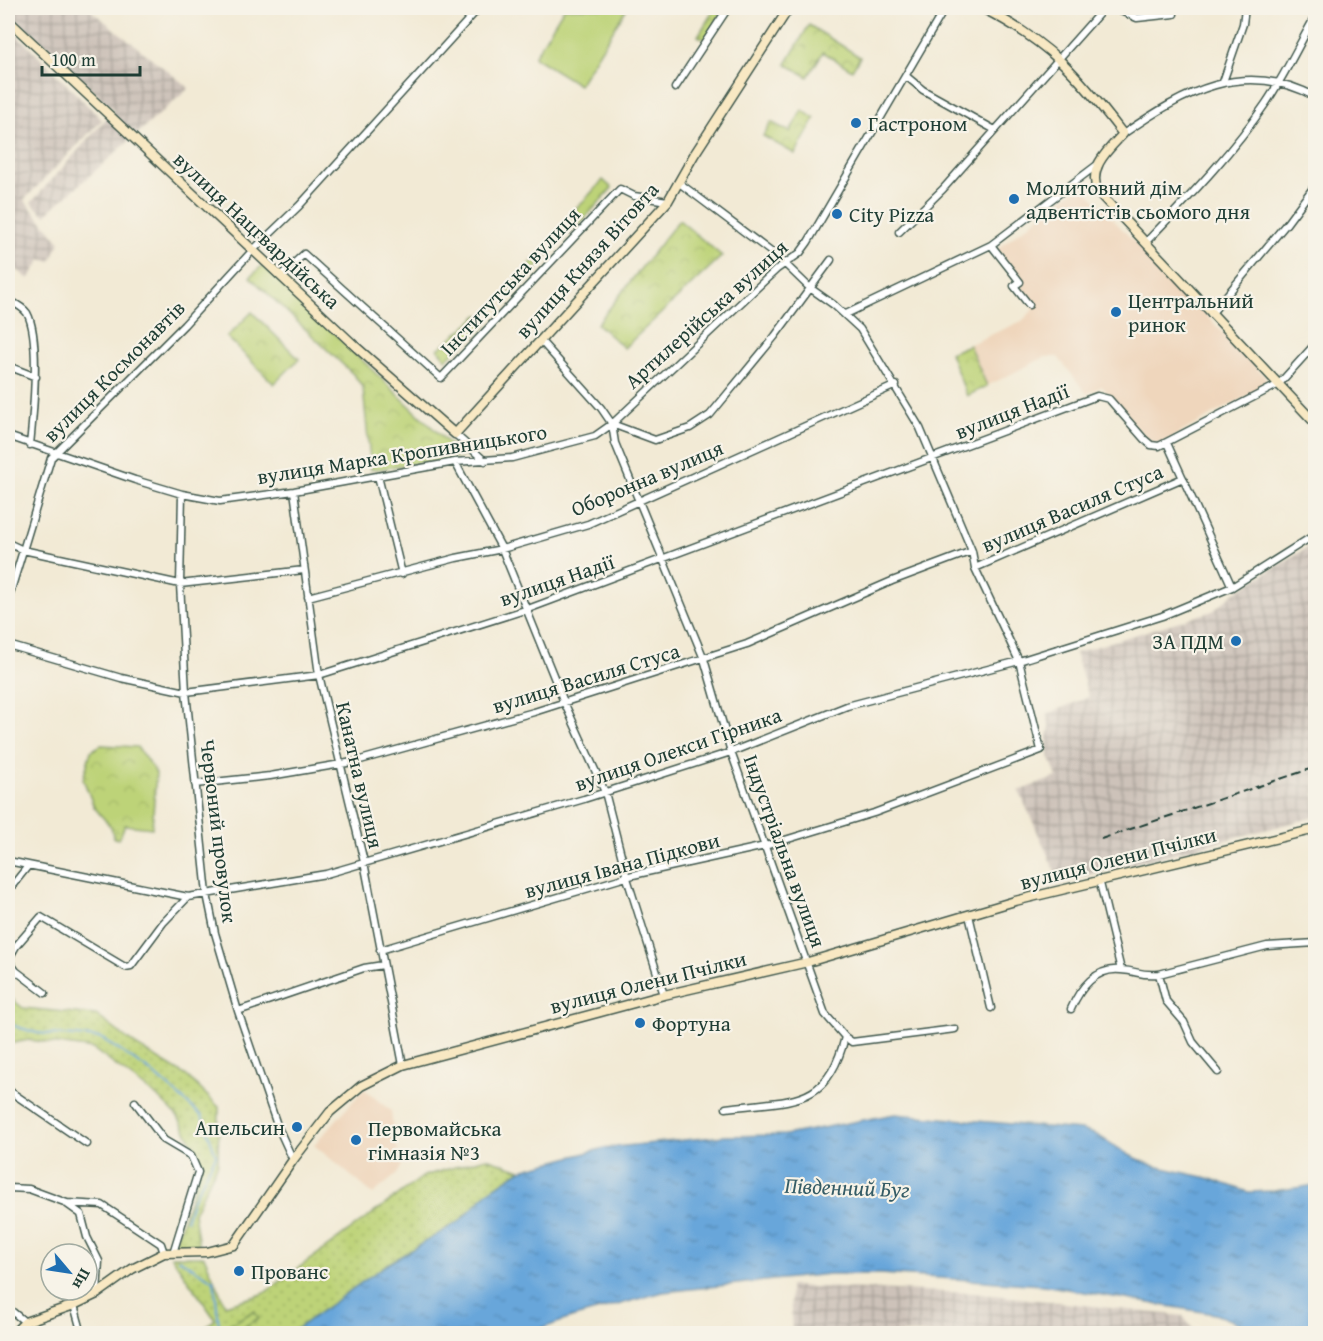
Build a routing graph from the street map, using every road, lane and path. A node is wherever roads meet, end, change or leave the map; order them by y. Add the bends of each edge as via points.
1 (479, 8) edge
2 (728, 8) edge
3 (789, 8) edge
4 (945, 8) edge
5 (982, 8) edge
6 (1104, 8) edge
7 (1114, 8) edge
8 (1245, 8) edge
9 (1174, 14) dead end
10 (1316, 15) edge
11 (8, 20) edge
12 (1060, 57) junction
13 (906, 76) junction
14 (1280, 81) junction
15 (1223, 82) junction
16 (675, 88) dead end
17 (1316, 97) edge
18 (995, 130) junction
19 (1123, 135) junction
20 (1097, 165) junction
21 (678, 182) junction
22 (1316, 184) edge
23 (668, 201) junction
24 (899, 232) dead end
25 (1146, 242) junction
26 (991, 245) junction
27 (252, 251) junction
28 (831, 260) dead end
29 (785, 262) junction
30 (280, 276) junction
31 (810, 288) junction
32 (8, 300) edge
33 (1029, 305) dead end
34 (846, 314) junction
35 (1210, 314) junction
36 (540, 340) junction
37 (1316, 343) edge
38 (8, 366) edge
39 (36, 377) junction
40 (1279, 384) junction
41 (896, 385) junction
42 (612, 424) junction
43 (1316, 424) edge
44 (454, 434) junction
45 (8, 436) edge
46 (1167, 443) junction
47 (30, 445) junction
48 (56, 454) junction
49 (932, 459) junction
50 (486, 461) junction
51 (455, 462) junction
52 (378, 476) junction
53 (1183, 478) junction
54 (294, 491) junction
55 (182, 494) junction
56 (639, 502) junction
57 (1316, 534) edge
58 (8, 543) edge
59 (502, 549) junction
60 (23, 550) junction
61 (972, 551) junction
62 (665, 559) junction
63 (975, 567) junction
64 (304, 570) junction
65 (402, 574) junction
66 (180, 584) junction
67 (1232, 587) junction
68 (308, 597) junction
69 (8, 600) edge
70 (528, 609) junction
71 (8, 645) edge
72 (704, 659) junction
73 (1019, 661) junction
74 (319, 675) junction
75 (186, 692) junction
76 (564, 702) junction
77 (731, 752) junction
78 (339, 764) junction
79 (195, 784) junction
80 (605, 792) junction
81 (1316, 829) edge
82 (765, 846) junction
83 (8, 861) edge
84 (364, 862) junction
85 (28, 866) junction
86 (627, 878) junction
87 (1099, 879) junction
88 (8, 891) edge
89 (207, 894) junction
90 (188, 897) junction
91 (969, 915) junction
92 (1316, 943) edge
93 (380, 950) junction
94 (807, 962) junction
95 (383, 965) junction
96 (1121, 970) junction
97 (1160, 974) junction
98 (45, 993) dead end
99 (664, 995) junction
100 (991, 1008) dead end
101 (1071, 1009) dead end
102 (238, 1011) junction
103 (955, 1029) dead end
104 (845, 1037) junction
105 (403, 1065) junction
106 (1218, 1072) dead end
107 (8, 1090) edge
108 (135, 1102) dead end
109 (726, 1108) dead end
110 (87, 1144) dead end
111 (293, 1160) junction
112 (8, 1188) edge
113 (67, 1203) junction
114 (90, 1242) edge
115 (169, 1253) junction
116 (99, 1293) edge
117 (80, 1302) edge
118 (74, 1305) junction
119 (8, 1308) edge
120 (25, 1322) junction
121 (14, 1334) edge
122 (82, 1334) edge

1 - 27 street, вулиця Космонавтів via 323,181
2 - 16 street
3 - 21 street, вулиця Князя Вітовта
4 - 13 street, Артилерійська вулиця
5 - 12 street via 1019,27
6 - 12 street
7 - 9 street via 1137,18
8 - 15 street
10 - 14 street
11 - 27 street, вулиця Нацгвардійська
12 - 18 street
12 - 19 street
13 - 18 street via 923,90
13 - 29 street, Артилерійська вулиця via 808,242 800,253
14 - 15 street
14 - 17 street
14 - 25 street via 1255,118
15 - 19 street via 1161,108
18 - 24 street
19 - 20 street
20 - 25 street via 1094,182 1098,192
20 - 26 street
21 - 23 street, вулиця Князя Вітовта
21 - 29 street
22 - 35 street
23 - 30 street, Інститутська вулиця via 634,196 620,189 441,378 304,254
23 - 36 street, вулиця Князя Вітовта
25 - 35 street
26 - 33 street via 1020,282 1014,286
26 - 34 street
27 - 30 street, вулиця Нацгвардійська
27 - 48 street, вулиця Космонавтів via 184,326
28 - 31 street
29 - 31 street
29 - 42 street, Артилерійська вулиця
30 - 44 street, вулиця Нацгвардійська
31 - 34 street
31 - 42 street via 710,415 681,432 655,440
32 - 39 street via 26,311 31,322
34 - 41 street
35 - 40 street
36 - 42 street via 577,378
36 - 44 street, вулиця Князя Вітовта
37 - 40 street
38 - 39 street
39 - 47 street
40 - 43 street
40 - 46 street
41 - 49 street
41 - 56 street, Оборонна вулиця
42 - 50 street, вулиця Марка Кропивницького via 595,436
42 - 56 street, Індустріальна вулиця via 615,443
44 - 50 street, вулиця Нацгвардійська
45 - 47 street, вулиця Марка Кропивницького
46 - 49 street, вулиця Надії via 1151,445 1114,404 1101,396
46 - 53 street
47 - 48 street, вулиця Марка Кропивницького
48 - 55 street, вулиця Марка Кропивницького
48 - 60 street, вулиця Космонавтів via 51,458
49 - 61 street
49 - 62 street, вулиця Надії
50 - 51 street, вулиця Марка Кропивницького
51 - 52 street, вулиця Марка Кропивницького
51 - 59 street
52 - 54 street, вулиця Марка Кропивницького
52 - 65 street
53 - 63 street, вулиця Василя Стуса
53 - 67 street
54 - 55 street, вулиця Марка Кропивницького via 220,501
54 - 64 street, Канатна вулиця
55 - 66 street, Червоний провулок
56 - 59 street, Оборонна вулиця via 588,524
56 - 62 street, Індустріальна вулиця
57 - 67 street, вулиця Олекси Гірника
58 - 60 street
59 - 65 street, Оборонна вулиця
59 - 70 street
60 - 66 street
60 - 69 street, вулиця Космонавтів
61 - 63 street
61 - 72 street, вулиця Василя Стуса
62 - 70 street, вулиця Надії
62 - 72 street, Індустріальна вулиця
63 - 73 street
64 - 66 street
64 - 68 street, Канатна вулиця
65 - 68 street, Оборонна вулиця
66 - 75 street, Червоний провулок
67 - 73 street, вулиця Олекси Гірника via 1162,616
68 - 74 street, Канатна вулиця
70 - 74 street, вулиця Надії
70 - 76 street
71 - 75 street, вулиця Надії via 121,678
72 - 76 street, вулиця Василя Стуса
72 - 77 street, Індустріальна вулиця
73 - 77 street, вулиця Олекси Гірника via 847,705
73 - 82 street, вулиця Івана Підкови via 1041,750 874,813
74 - 75 street, вулиця Надії
74 - 78 street, Канатна вулиця
75 - 79 street, Червоний провулок
76 - 78 street, вулиця Василя Стуса
76 - 80 street
77 - 80 street, вулиця Олекси Гірника
77 - 82 street, Індустріальна вулиця
78 - 79 street, вулиця Василя Стуса
78 - 84 street, Канатна вулиця
79 - 89 street, Червоний провулок
80 - 84 street, вулиця Олекси Гірника
80 - 86 street
81 - 87 street, вулиця Олени Пчілки
82 - 86 street, вулиця Івана Підкови
82 - 94 street, Індустріальна вулиця
83 - 85 street, вулиця Олекси Гірника
84 - 89 street, вулиця Олекси Гірника via 326,873
84 - 93 street, Канатна вулиця
85 - 88 street
85 - 90 street, вулиця Олекси Гірника
86 - 93 street, вулиця Івана Підкови
86 - 99 street
87 - 91 street, вулиця Олени Пчілки
87 - 96 street
89 - 90 street, вулиця Олекси Гірника
89 - 102 street, Червоний провулок
90 - 98 street via 131,966 125,967 41,917 8,960
91 - 94 street, вулиця Олени Пчілки
91 - 100 street
92 - 97 street via 1267,946
93 - 95 street, Канатна вулиця
94 - 99 street, вулиця Олени Пчілки
94 - 104 street, Індустріальна вулиця via 825,1014
95 - 102 street
95 - 105 street, Канатна вулиця
96 - 97 street via 1141,976
96 - 101 street via 1089,981 1079,991
97 - 106 street via 1166,1001
99 - 105 street, вулиця Олени Пчілки
102 - 111 street, Червоний провулок
103 - 104 street via 852,1041
104 - 109 street via 835,1071 814,1092 799,1098
105 - 111 street, вулиця Олени Пчілки via 361,1086 330,1112
107 - 110 street
108 - 115 street via 164,1140 191,1156 198,1172
111 - 115 street, вулиця Олени Пчілки via 234,1245 207,1252
112 - 113 street via 29,1189
113 - 114 street via 81,1214
113 - 115 street via 102,1205
115 - 116 street, вулиця Олени Пчілки via 132,1269
117 - 118 street, вулиця Олени Пчілки
118 - 120 street, вулиця Олени Пчілки
118 - 122 street
119 - 120 street
120 - 121 street, вулиця Олени Пчілки

